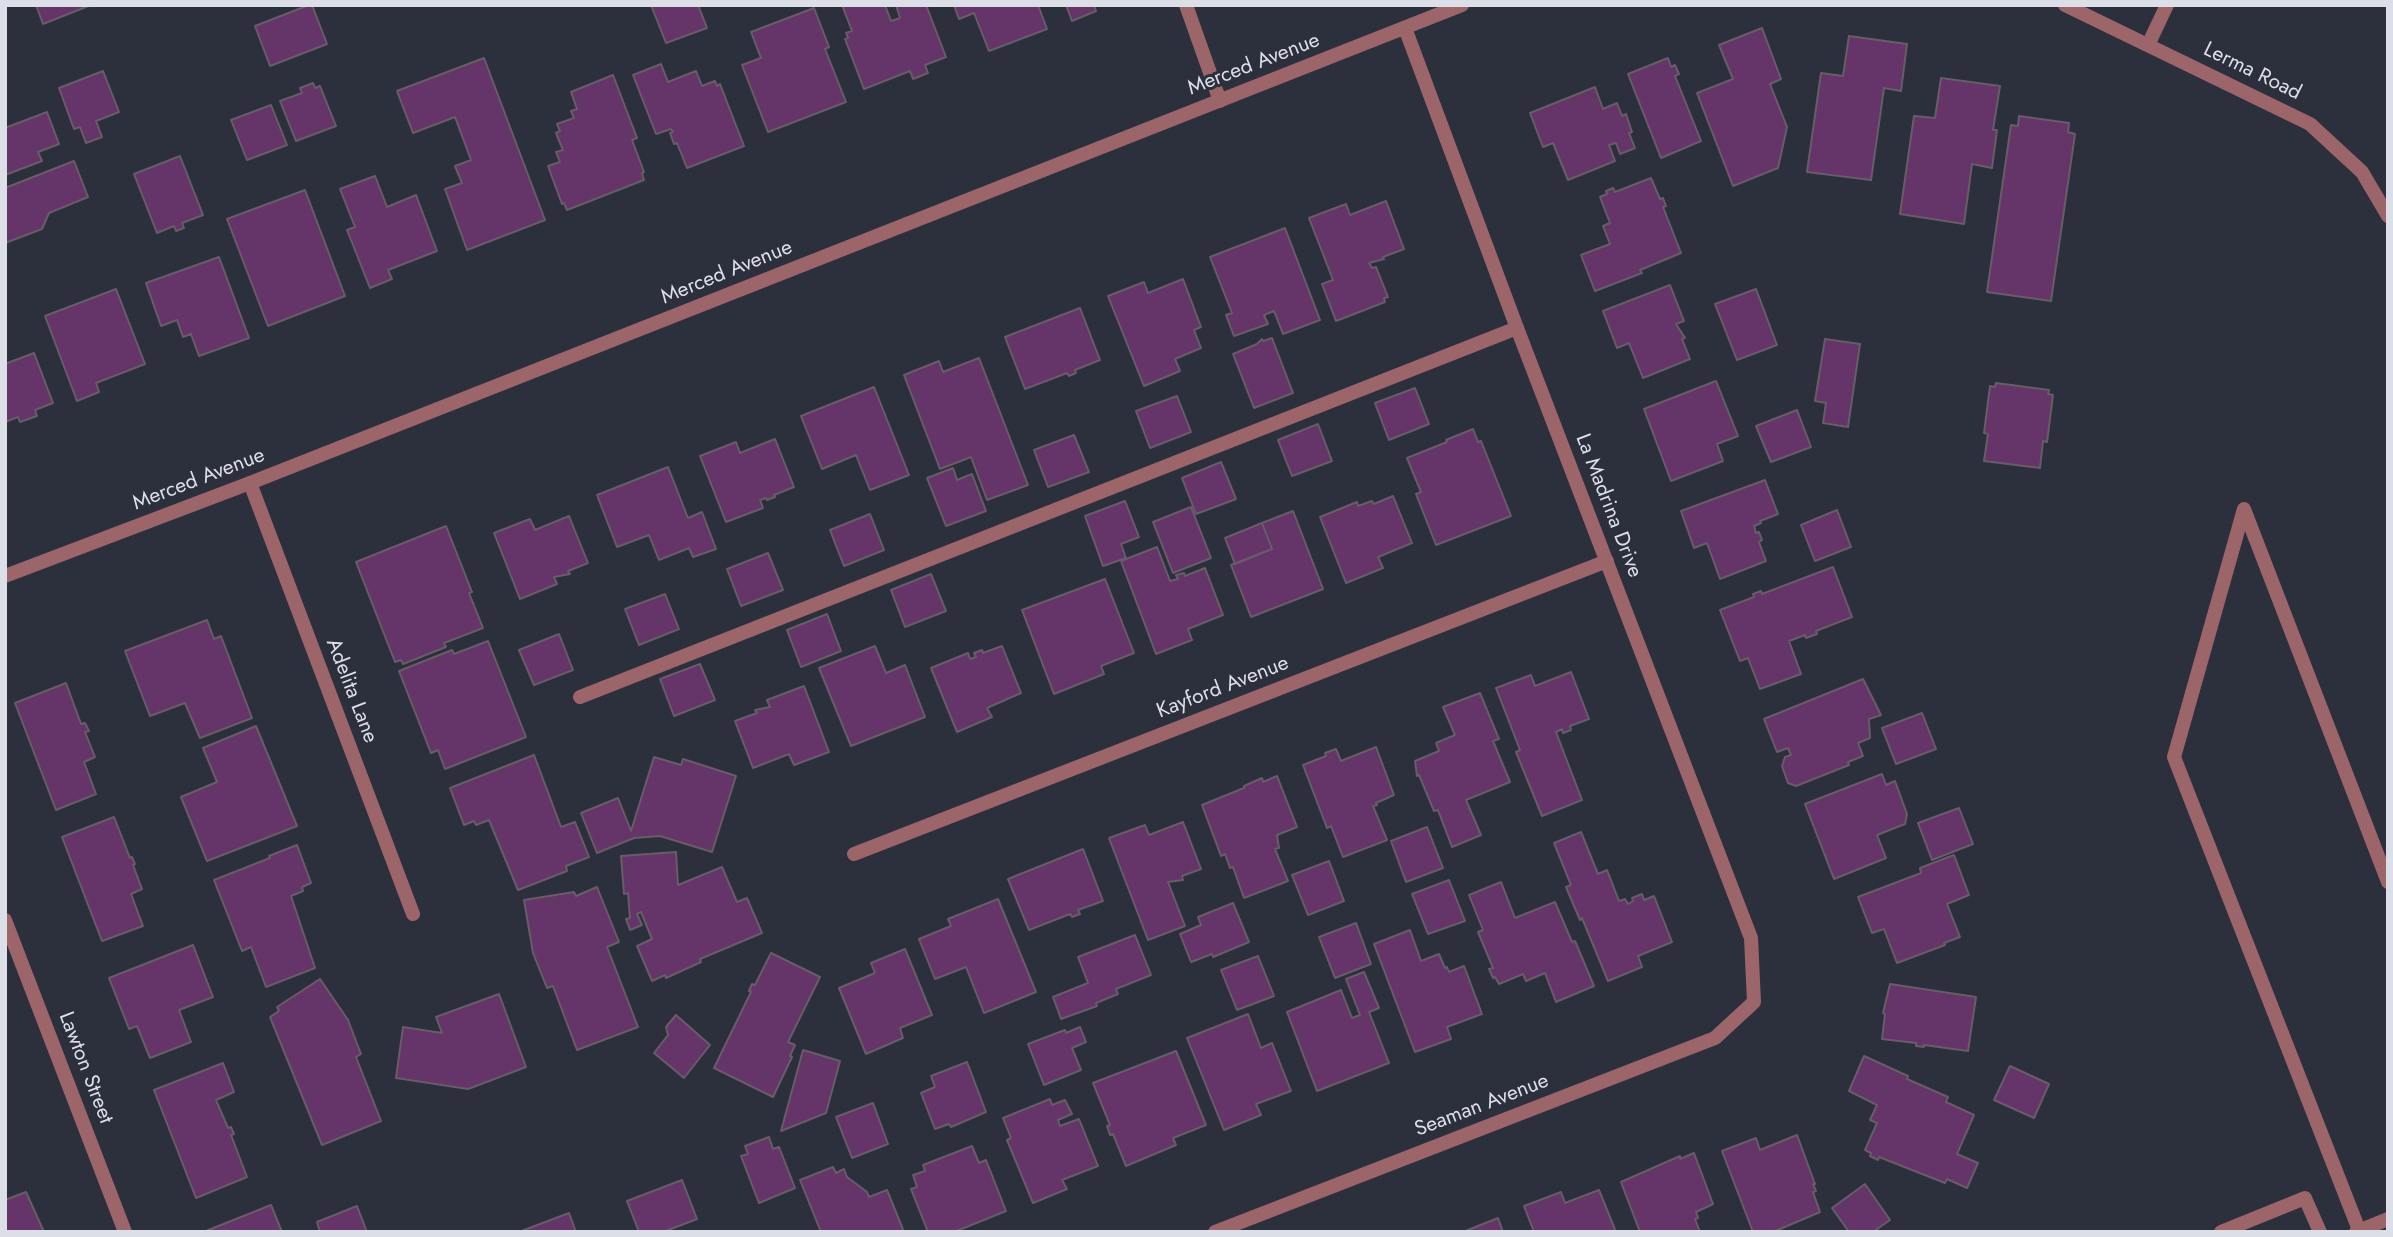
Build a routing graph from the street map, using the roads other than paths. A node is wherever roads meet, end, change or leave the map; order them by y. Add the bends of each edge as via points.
1 (1186, 5) edge
2 (1462, 5) edge
3 (2065, 5) edge
4 (2166, 5) edge
5 (1405, 28) junction
6 (2148, 45) junction
7 (1220, 101) junction
8 (2388, 216) edge
9 (1517, 328) junction
10 (250, 483) junction
11 (1607, 561) junction
12 (5, 576) edge
13 (580, 697) dead end
14 (854, 854) dead end
15 (2388, 882) edge
16 (413, 914) dead end
17 (5, 920) edge
18 (1754, 1002) joint
19 (2388, 1219) edge
20 (2358, 1231) edge
21 (125, 1232) edge
22 (1215, 1232) edge
23 (2221, 1232) edge
24 (2319, 1232) edge

1 - 7 street
2 - 5 street, Merced Avenue
3 - 6 street, Lerma Road
4 - 6 street
5 - 7 street, Merced Avenue
5 - 9 street, La Madrina Drive
6 - 8 street, Lerma Road via 2310,124 2362,172
7 - 10 street, Merced Avenue
9 - 11 street, La Madrina Drive
9 - 13 street
10 - 12 street, Merced Avenue
10 - 16 street, Adelita Lane
11 - 14 street, Kayford Avenue
11 - 18 street, La Madrina Drive via 1751,938
15 - 20 street via 2244,509 2174,757
17 - 21 street, Lawton Street
18 - 22 street, Seaman Avenue via 1715,1038
19 - 20 street
23 - 24 street via 2305,1198

